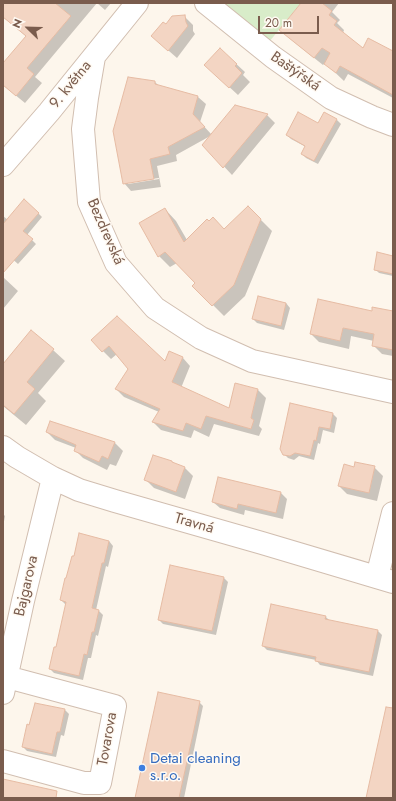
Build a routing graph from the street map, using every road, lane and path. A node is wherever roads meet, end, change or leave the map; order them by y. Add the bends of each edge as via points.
1 (138, 3) edge
2 (206, 3) edge
3 (94, 57) junction
4 (50, 112) junction
5 (393, 125) edge
6 (83, 129) junction
7 (3, 166) edge
8 (393, 392) edge
9 (3, 447) edge
10 (53, 478) junction
11 (393, 513) edge
12 (385, 580) edge
13 (5, 685) edge
14 (3, 761) edge

1 - 3 street, 9. května
2 - 5 street, Baštýřská via 273,57 331,98
3 - 4 street, 9. května
3 - 6 street, Bezdrevská
4 - 6 street via 64,109
4 - 7 street, 9. května
6 - 8 street, Bezdrevská via 89,202 116,263 155,308 201,338 252,361
9 - 10 street, Travná
10 - 12 street, Travná via 79,490
10 - 13 street, Bajgarova
11 - 12 street
13 - 14 street, Tovarova via 115,706 100,783 84,783

